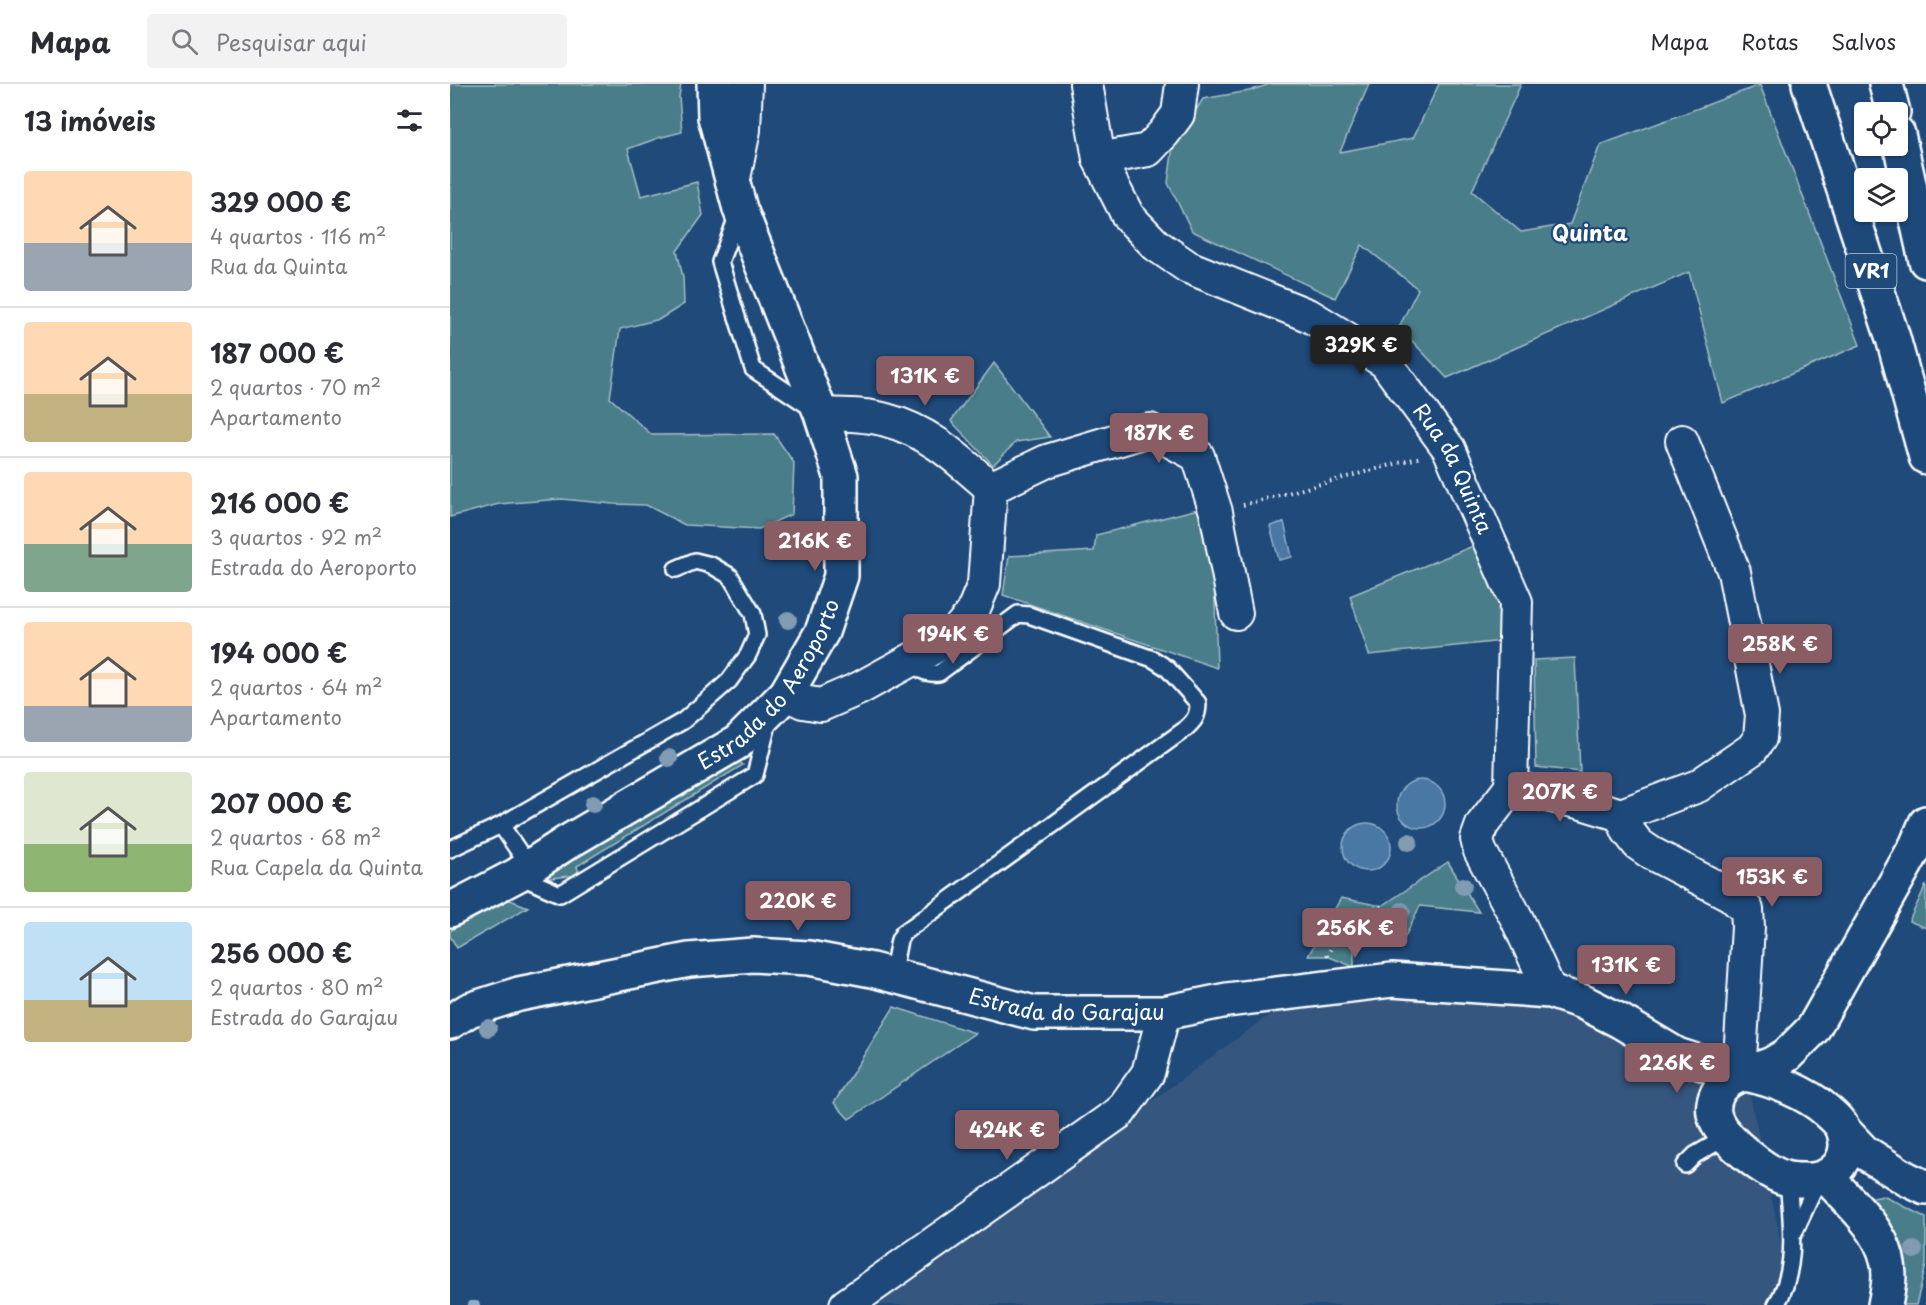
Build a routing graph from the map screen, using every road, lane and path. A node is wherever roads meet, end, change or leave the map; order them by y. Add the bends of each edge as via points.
1 (714, 84) edge
2 (746, 84) edge
3 (1086, 84) edge
4 (1182, 84) edge
5 (1886, 84) edge
6 (1809, 86) edge
7 (1890, 102) edge
8 (1903, 156) edge
9 (1099, 159) junction
10 (736, 196) junction
11 (1926, 261) edge
12 (821, 414) junction
13 (1682, 441) dead end
14 (1449, 450) junction
15 (1926, 457) edge
16 (991, 488) junction
17 (1216, 512) junction
18 (676, 569) dead end
19 (1236, 613) dead end
20 (911, 660) junction
21 (779, 701) junction
22 (1511, 787) junction
23 (1621, 815) junction
24 (1926, 823) edge
25 (501, 825) junction
26 (450, 849) edge
27 (523, 872) junction
28 (1382, 906) dead end
29 (450, 910) edge
30 (1327, 956) dead end
31 (892, 976) junction
32 (1550, 991) junction
33 (1164, 1013) junction
34 (450, 1022) edge
35 (1732, 1083) junction
36 (1844, 1131) junction
37 (1728, 1136) junction
38 (1685, 1165) dead end
39 (1818, 1176) junction
40 (1916, 1184) edge
41 (1792, 1236) junction
42 (846, 1305) edge
43 (1776, 1305) edge
44 (1885, 1305) edge

1 - 10 main road, Estrada do Aeroporto via 715,117
2 - 10 street
3 - 9 street, Rua da Quinta
4 - 9 street via 1178,114 1148,150
5 - 7 main road
6 - 15 main road, VR1 via 1893,338
8 - 11 main road, VR1
9 - 14 street, Rua da Quinta via 1128,216 1156,245 1188,267 1310,316 1385,362
10 - 12 main road, Estrada do Aeroporto
10 - 12 lane via 720,262 753,369
12 - 16 street via 884,419 915,430 944,448
12 - 21 main road, Estrada do Aeroporto via 841,476 841,576 822,632
13 - 23 street via 1734,572 1762,715 1760,738 1752,749 1698,786
14 - 17 path
14 - 22 street, Rua da Quinta via 1516,602
16 - 17 street via 1047,461 1150,430 1198,456
16 - 20 street via 984,584 972,613 951,638
17 - 19 street
18 - 25 lane via 695,561 730,576 753,614 757,635 748,655 729,681 683,721
20 - 21 street via 821,705
20 - 31 lane via 924,673 939,673 1018,614 1029,615 1153,659 1167,668 1198,703 1198,714 1184,730 903,933 898,940
21 - 27 main road, Estrada do Aeroporto via 738,742
22 - 23 street
22 - 32 street via 1482,825 1477,838
23 - 35 street via 1638,844 1651,854 1731,895 1747,910
24 - 35 main road via 1813,1029 1787,1055
25 - 26 lane
25 - 27 lane
27 - 29 main road, Estrada do Aeroporto
28 - 30 path via 1347,918
31 - 33 main road, Estrada do Garajau via 1034,1013
31 - 34 main road, Estrada do Garajau via 809,958 689,960 519,994 469,1010
32 - 33 main road, Estrada do Garajau via 1392,980 1227,1000
32 - 35 main road, Estrada do Garajau via 1583,1002 1677,1055 1694,1073
33 - 42 street via 1148,1073 1120,1112
35 - 36 main road, Estrada do Garajau via 1771,1080 1826,1110
35 - 37 main road, Estrada do Garajau via 1716,1121
36 - 39 main road via 1844,1157
36 - 40 main road, Estrada do Garajau via 1864,1152
37 - 38 lane
37 - 39 main road, Estrada do Garajau via 1737,1148 1769,1171
39 - 40 main road, Estrada do Garajau
39 - 41 lane
39 - 41 lane
39 - 44 main road via 1873,1229 1887,1258 1889,1287
41 - 43 lane via 1784,1291

